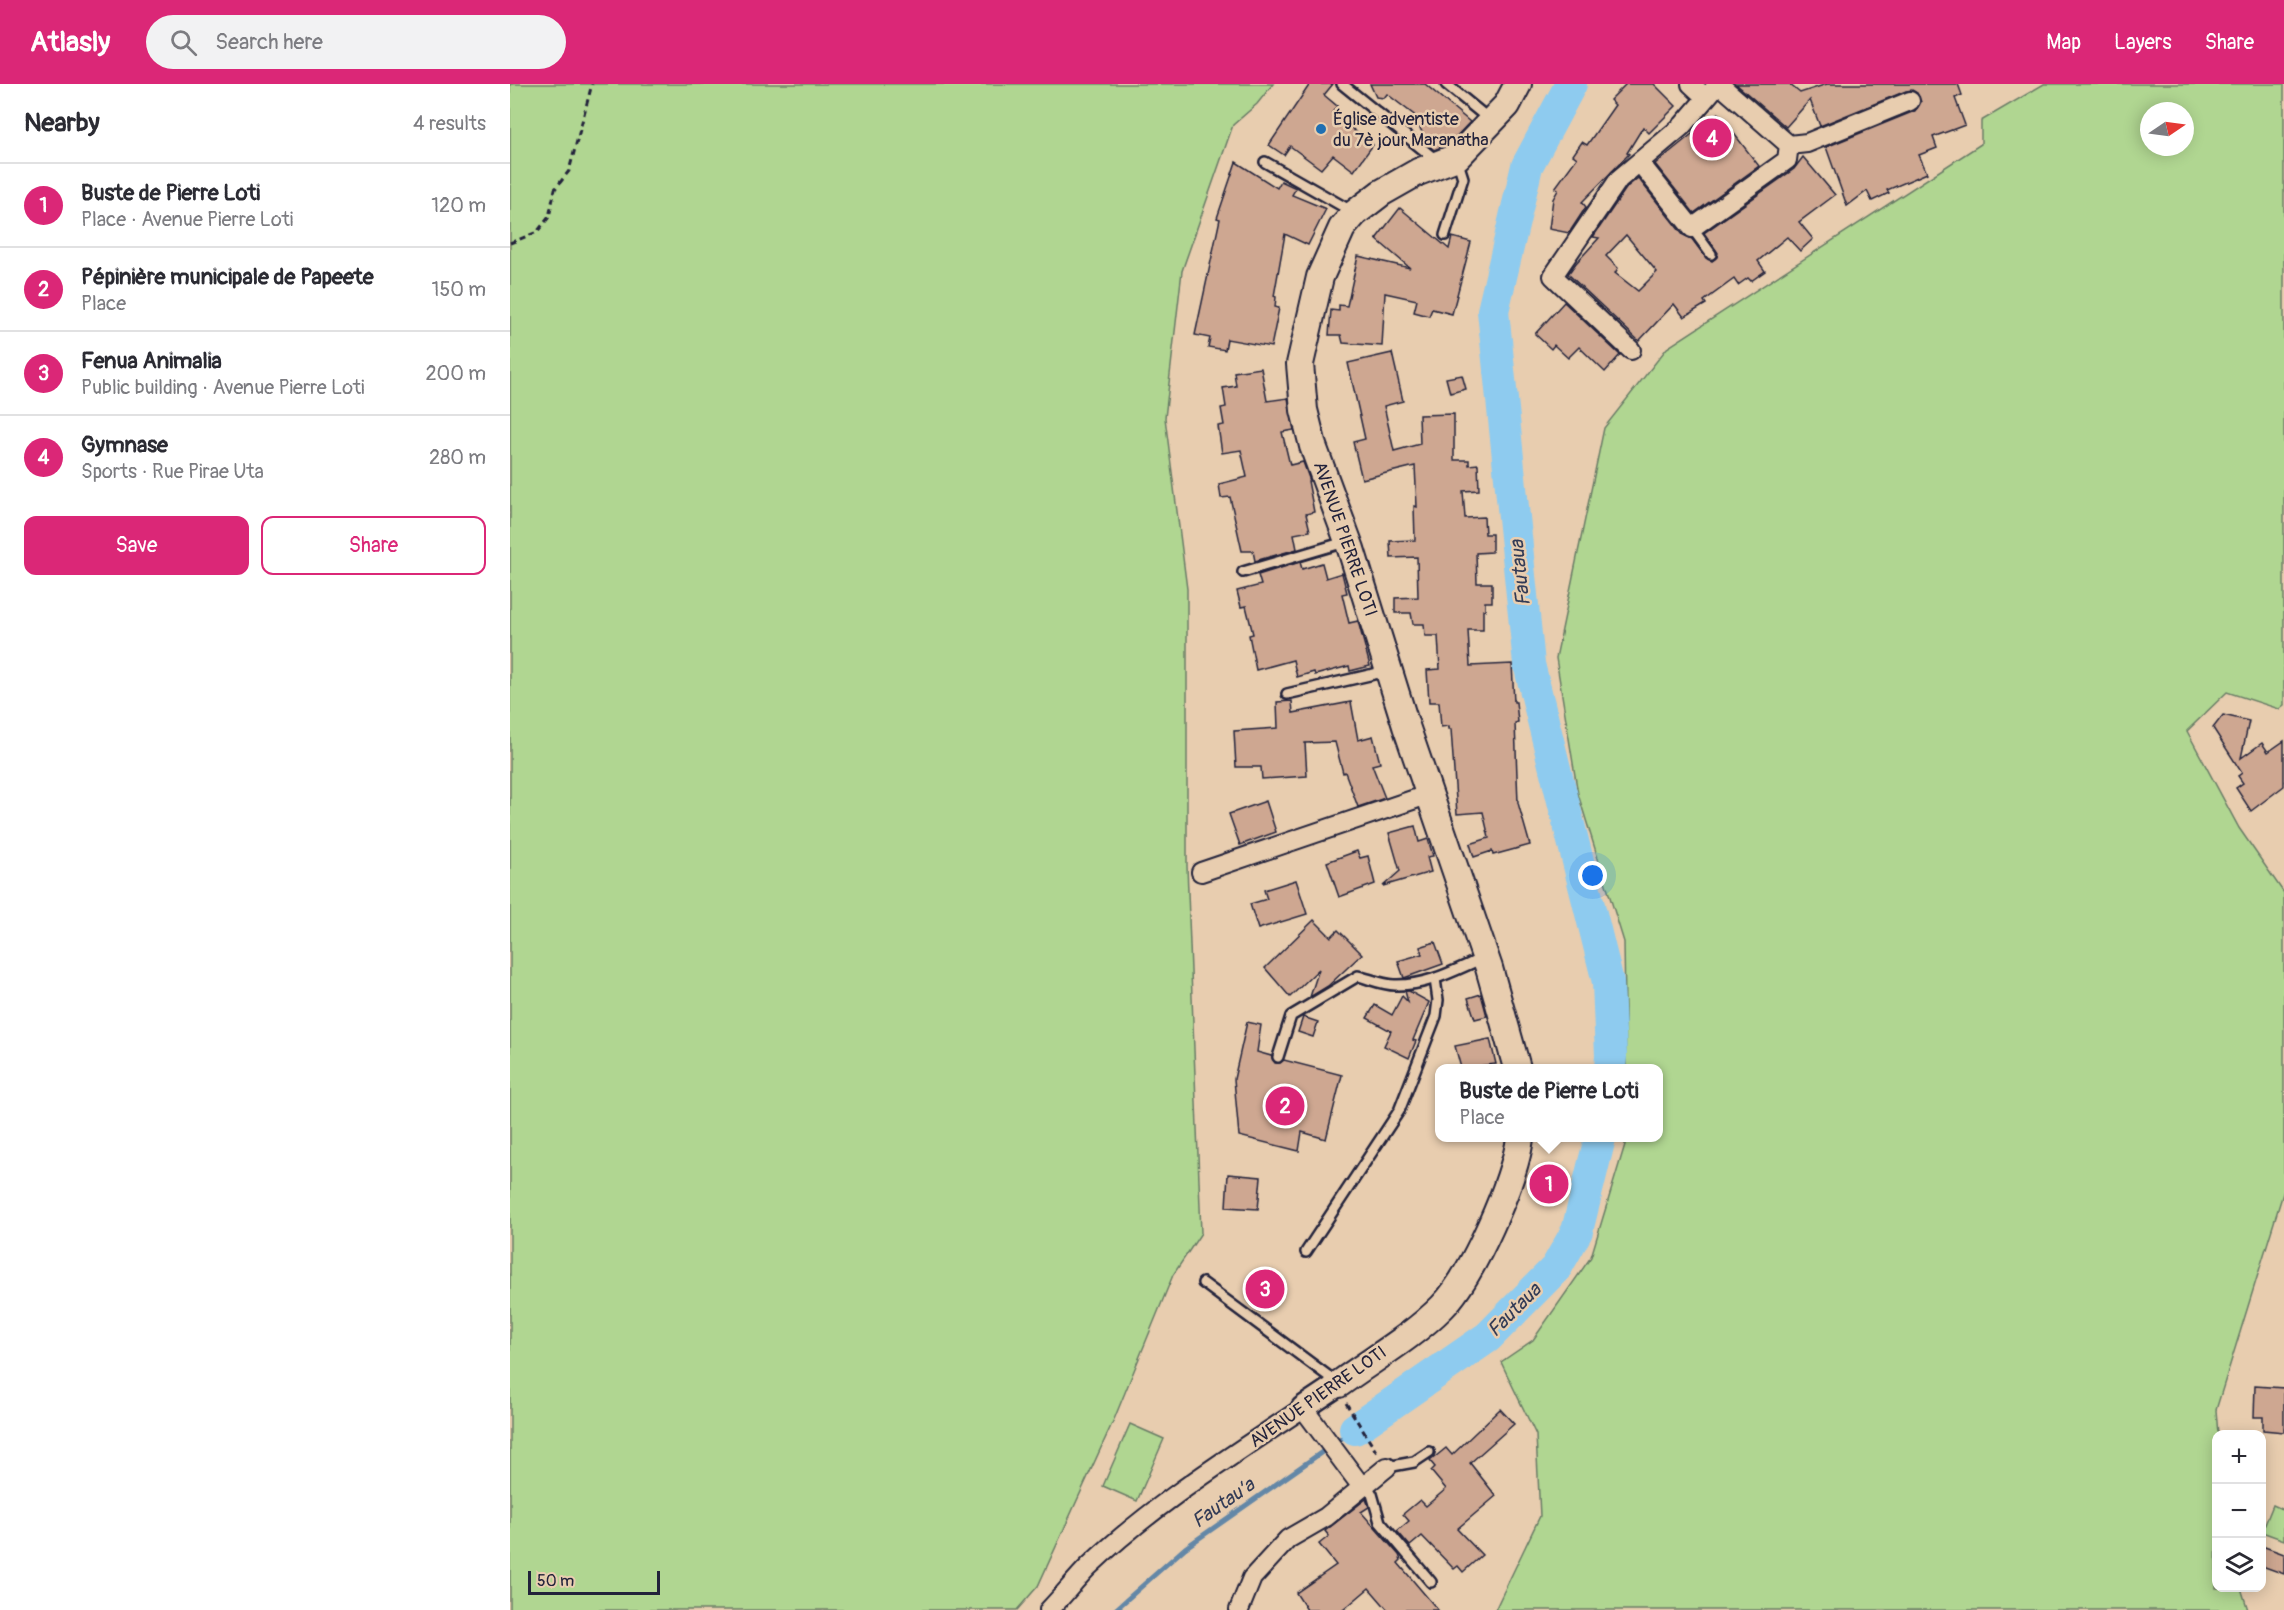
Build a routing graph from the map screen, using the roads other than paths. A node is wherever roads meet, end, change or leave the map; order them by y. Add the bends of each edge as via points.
1 (1342, 84) edge
2 (1446, 84) edge
3 (1518, 84) edge
4 (1691, 84) edge
5 (1714, 88) edge
6 (1910, 101) dead end
7 (1492, 121) junction
8 (1789, 145) junction
9 (1448, 160) junction
10 (1265, 162) dead end
11 (1640, 163) junction
12 (1355, 213) junction
13 (1692, 228) junction
14 (1445, 235) dead end
15 (1711, 254) dead end
16 (1631, 350) dead end
17 (1348, 542) junction
18 (1243, 572) dead end
19 (1389, 670) junction
20 (1287, 694) dead end
21 (1430, 794) junction
22 (1201, 872) dead end
23 (1485, 957) junction
24 (1435, 979) junction
25 (1278, 1057) dead end
26 (1516, 1064) edge
27 (1519, 1142) edge
28 (1306, 1252) dead end
29 (1203, 1282) dead end
30 (1343, 1394) junction
31 (1303, 1408) junction
32 (1429, 1452) dead end
33 (1382, 1460) joint
34 (1364, 1485) junction
35 (1431, 1582) dead end
36 (1050, 1609) edge
37 (1241, 1609) edge

1 - 9 lane
2 - 7 lane
3 - 7 main road, AVENUE PIERRE LOTI via 1507,105
4 - 5 street
5 - 8 street
5 - 11 street via 1682,126
6 - 8 street via 1807,143
7 - 9 main road, AVENUE PIERRE LOTI
8 - 13 street via 1787,160
9 - 12 main road, AVENUE PIERRE LOTI via 1396,184
9 - 14 lane via 1463,178
10 - 12 lane
11 - 13 street
11 - 16 street via 1619,179 1553,276
12 - 17 main road, AVENUE PIERRE LOTI via 1342,228 1320,277 1300,363 1304,410 1313,446
13 - 15 lane
17 - 18 lane
17 - 19 main road, AVENUE PIERRE LOTI
19 - 20 lane
19 - 21 main road, AVENUE PIERRE LOTI
21 - 22 street
21 - 23 main road, AVENUE PIERRE LOTI
23 - 24 lane
23 - 26 main road, AVENUE PIERRE LOTI
24 - 25 lane via 1392,985 1358,976 1291,1016
24 - 28 lane via 1436,1016 1399,1111
27 - 30 main road, AVENUE PIERRE LOTI via 1512,1171 1475,1257 1443,1305
29 - 30 lane
30 - 31 street, AVENUE PIERRE LOTI
31 - 34 street
31 - 36 street, AVENUE PIERRE LOTI via 1217,1466 1118,1541
32 - 33 lane via 1414,1462
33 - 34 street
34 - 35 lane via 1380,1522
34 - 37 street via 1326,1517 1288,1539 1252,1578

